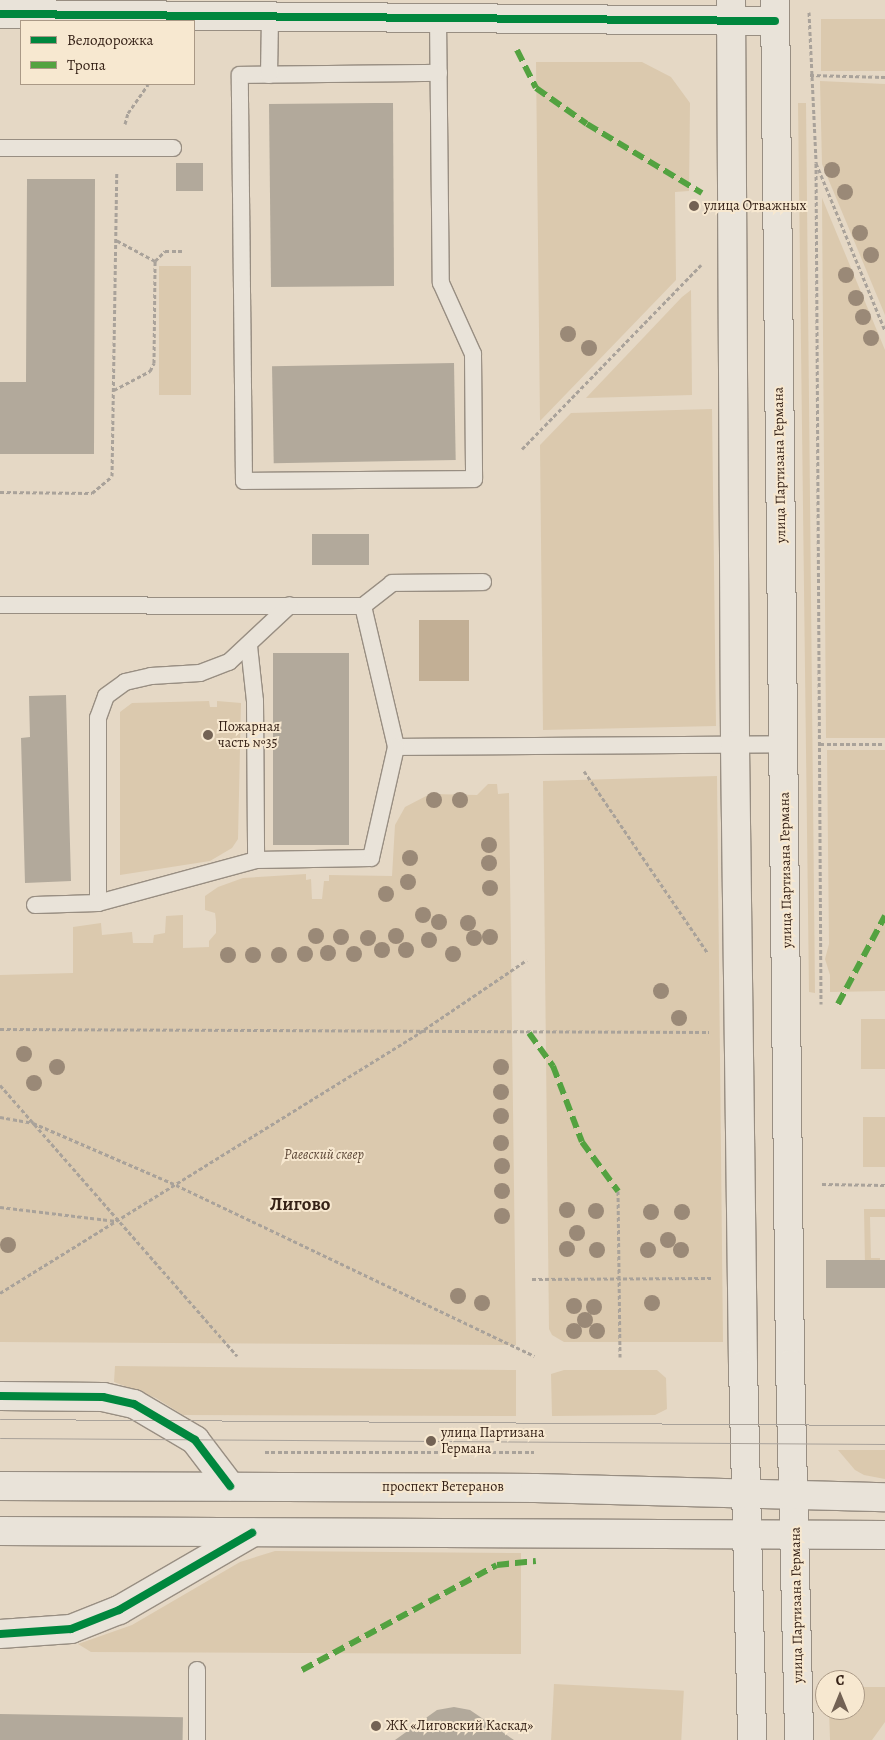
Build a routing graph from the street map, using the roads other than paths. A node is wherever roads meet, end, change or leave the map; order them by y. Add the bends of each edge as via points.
1 (33, 7) edge
2 (377, 9) edge
3 (731, 10) edge
4 (775, 11) edge
5 (0, 14) edge
6 (270, 17) junction
7 (438, 18) junction
8 (439, 73) junction
9 (269, 75) junction
10 (0, 148) edge
11 (172, 148) dead end
12 (484, 582) dead end
13 (0, 605) edge
14 (290, 605) junction
15 (363, 606) junction
16 (249, 646) junction
17 (784, 744) junction
18 (735, 745) junction
19 (396, 747) junction
20 (256, 860) junction
21 (98, 903) junction
22 (35, 905) dead end
23 (0, 1396) edge
24 (0, 1486) edge
25 (230, 1486) junction
26 (747, 1493) junction
27 (794, 1495) junction
28 (885, 1497) edge
29 (0, 1531) edge
30 (252, 1533) junction
31 (748, 1534) junction
32 (795, 1534) junction
33 (885, 1535) edge
34 (0, 1634) edge
35 (197, 1670) dead end
36 (198, 1740) edge
37 (752, 1740) edge
38 (799, 1740) edge

1 - 5 main road
1 - 6 main road
2 - 6 main road
2 - 7 main road
3 - 4 main road
3 - 7 main road
3 - 18 main road
4 - 17 main road, улица Партизана Германа
6 - 9 lane
7 - 8 lane
8 - 9 lane
8 - 9 lane via 441,283 473,354 474,479 244,481 240,75
10 - 11 lane
12 - 15 lane via 392,583
13 - 14 lane
14 - 15 lane
14 - 16 lane
15 - 19 lane
16 - 20 lane via 255,701
16 - 21 lane via 229,662 200,673 151,676 125,682 106,696 98,718
17 - 18 lane
17 - 27 main road, улица Партизана Германа
18 - 19 lane
18 - 26 main road
19 - 20 lane via 371,858
20 - 21 lane
21 - 22 lane
23 - 25 main road via 103,1397 134,1404 195,1440
24 - 25 main road, проспект Ветеранов
25 - 26 main road, проспект Ветеранов
26 - 27 main road, проспект Ветеранов
26 - 31 main road
27 - 28 main road, проспект Ветеранов
27 - 32 main road, улица Партизана Германа
29 - 30 main road
30 - 31 main road
30 - 34 main road via 119,1610 71,1628
31 - 32 main road
31 - 37 main road
32 - 33 main road
32 - 38 main road, улица Партизана Германа
35 - 36 lane

